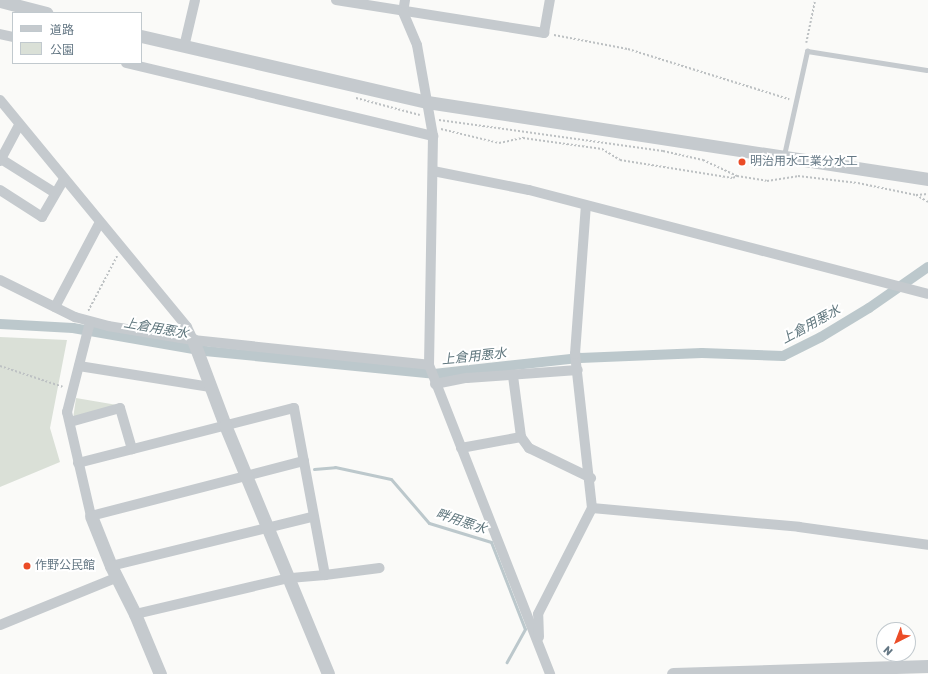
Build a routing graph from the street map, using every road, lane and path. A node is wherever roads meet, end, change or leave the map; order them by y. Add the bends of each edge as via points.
1 (195, 0) edge
2 (336, 0) edge
3 (405, 0) edge
4 (550, 0) edge
5 (815, 0) edge
6 (0, 2) edge
7 (42, 12) edge
8 (403, 12) junction
9 (544, 33) junction
10 (0, 34) edge
11 (142, 36) edge
12 (12, 37) edge
13 (184, 47) junction
14 (807, 51) junction
15 (130, 64) edge
16 (927, 70) dead end
17 (0, 100) edge
18 (795, 100) junction
19 (427, 102) junction
20 (19, 126) junction
21 (433, 136) junction
22 (784, 155) junction
23 (0, 160) edge
24 (433, 171) junction
25 (928, 178) edge
26 (64, 179) junction
27 (0, 190) edge
28 (55, 193) junction
29 (928, 194) edge
30 (916, 195) dead end
31 (586, 205) junction
32 (100, 222) junction
33 (121, 247) junction
34 (0, 280) edge
35 (928, 294) edge
36 (55, 307) junction
37 (88, 321) junction
38 (193, 340) junction
39 (577, 363) junction
40 (429, 365) junction
41 (0, 366) edge
42 (79, 366) junction
43 (514, 376) junction
44 (434, 381) junction
45 (210, 387) junction
46 (72, 390) junction
47 (70, 422) junction
48 (225, 425) junction
49 (521, 437) junction
50 (461, 448) junction
51 (132, 449) junction
52 (304, 462) junction
53 (78, 463) junction
54 (246, 475) junction
55 (591, 478) junction
56 (592, 508) junction
57 (91, 516) junction
58 (312, 517) junction
59 (266, 528) junction
60 (928, 545) edge
61 (380, 568) dead end
62 (113, 572) junction
63 (325, 575) junction
64 (289, 578) junction
65 (135, 614) junction
66 (0, 625) edge
67 (539, 641) junction
68 (928, 666) edge
69 (160, 674) edge
70 (328, 674) edge
71 (550, 674) edge
72 (673, 674) edge

1 - 13 street
2 - 8 street
3 - 8 street
4 - 9 street
5 - 14 path via 806,42
6 - 7 street
8 - 9 street
8 - 19 street via 417,45
9 - 18 path via 628,49
10 - 12 street
11 - 13 street
13 - 19 street
14 - 16 lane
14 - 18 lane
15 - 21 street
17 - 20 street
18 - 22 lane
19 - 21 street
19 - 22 street
20 - 23 street
20 - 26 street
21 - 24 street
22 - 25 street
23 - 28 street
24 - 31 street via 529,190
24 - 40 street
26 - 28 street
26 - 32 street
27 - 28 street via 42,217
29 - 30 path
31 - 35 street
31 - 39 street
32 - 33 street
32 - 36 street
33 - 37 path via 89,309
33 - 38 street via 187,327
34 - 36 street
36 - 37 street
37 - 38 street
37 - 42 street via 87,337
38 - 40 street
38 - 45 street
39 - 43 street
39 - 55 street
40 - 44 street
41 - 46 path
42 - 45 street
42 - 46 street
43 - 44 street
43 - 49 street
44 - 50 street
45 - 48 street
46 - 47 street via 67,412
47 - 51 street via 120,408
47 - 53 street
48 - 51 street
48 - 52 street via 294,408
48 - 54 street
49 - 50 street
49 - 55 street via 529,448
50 - 67 street
51 - 53 street
52 - 54 street
52 - 58 street
53 - 57 street
54 - 57 street
54 - 59 street
55 - 56 street
56 - 60 street via 798,527
56 - 67 street via 538,614
57 - 62 street
58 - 59 street
58 - 63 street
59 - 62 street
59 - 64 street
61 - 63 street
62 - 65 street
62 - 66 street
63 - 64 street
64 - 65 street
64 - 70 street
65 - 69 street
67 - 71 street
68 - 72 street

